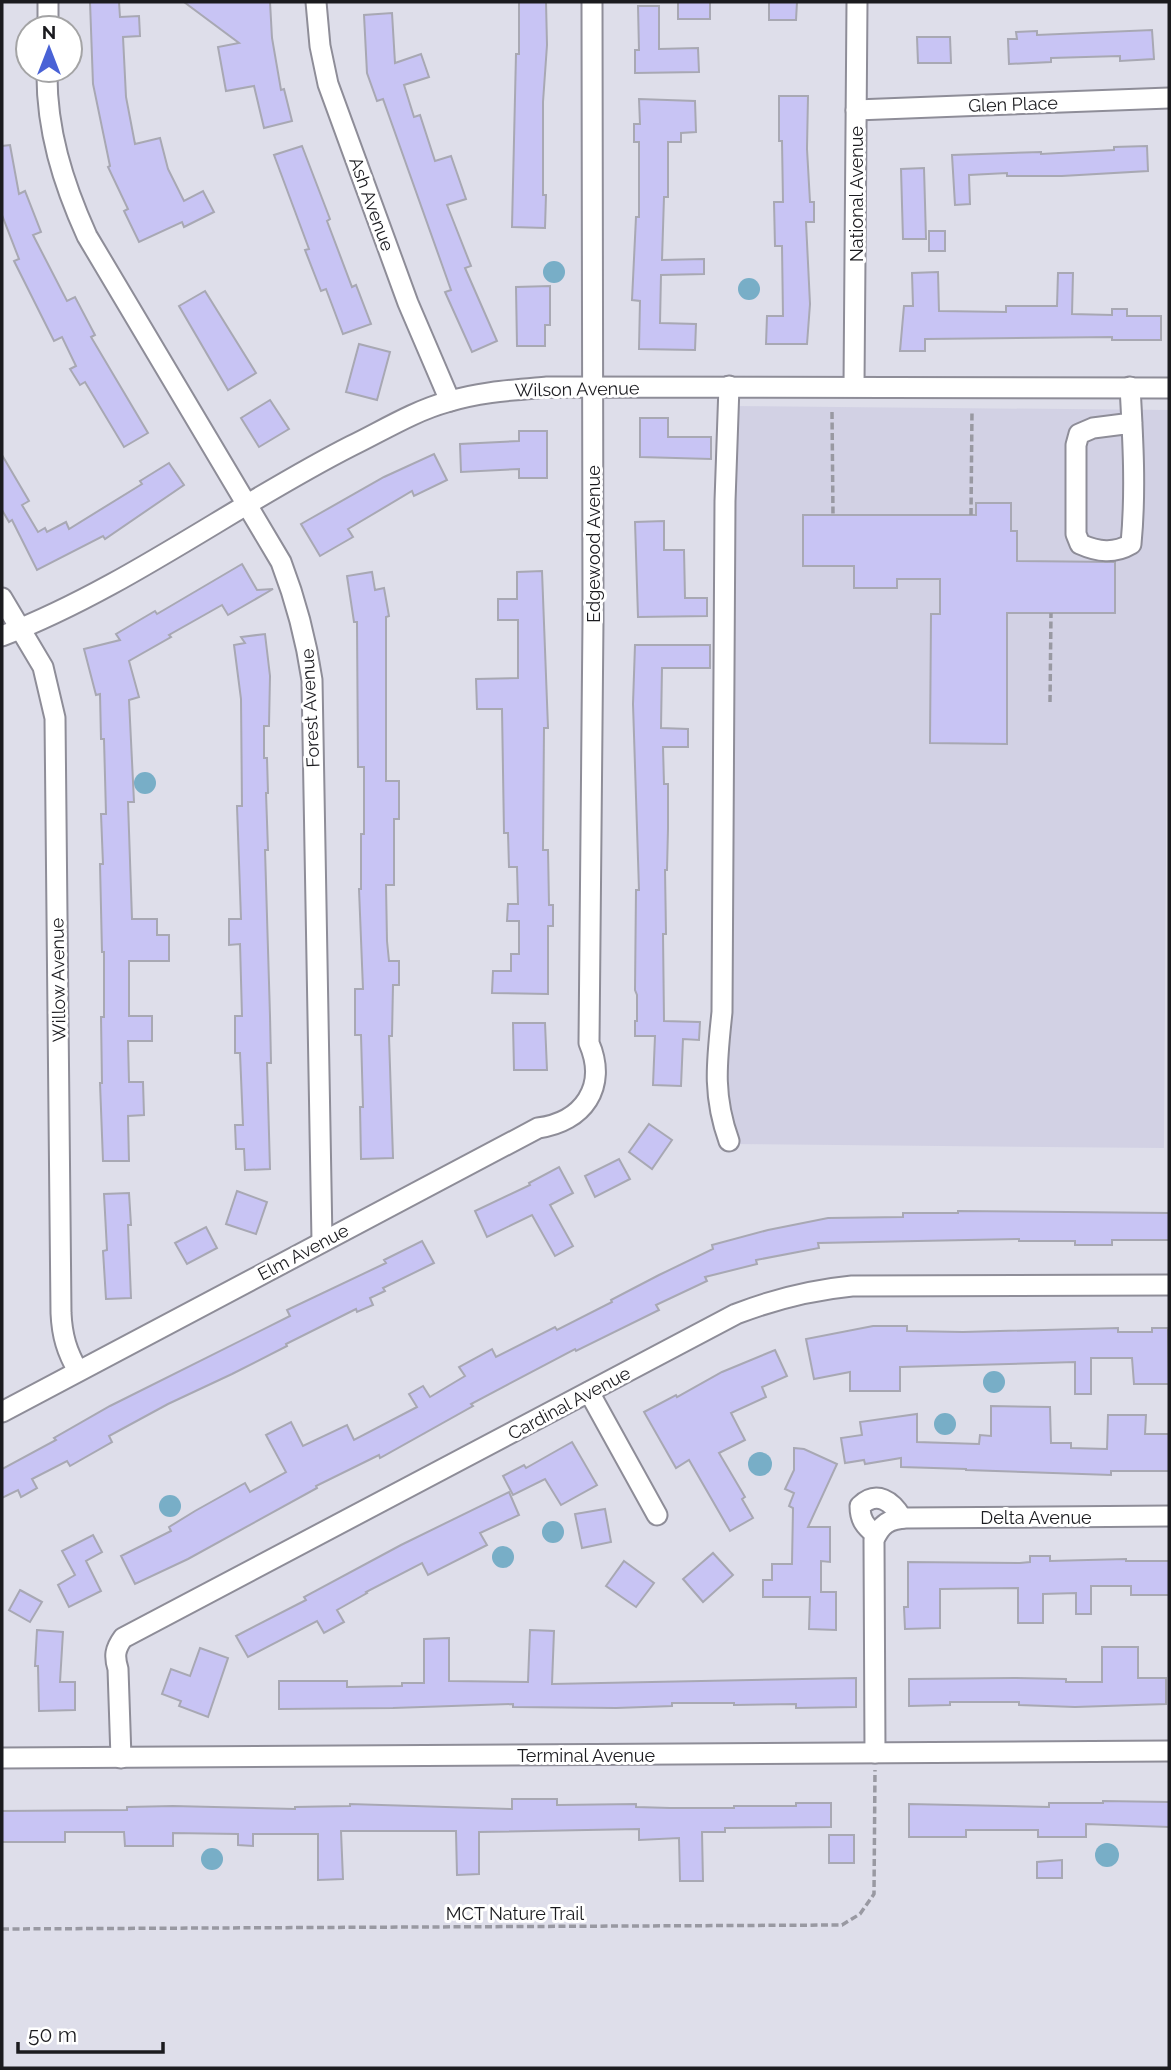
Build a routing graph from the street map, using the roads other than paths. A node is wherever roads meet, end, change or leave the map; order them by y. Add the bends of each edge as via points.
1 (316, 2) edge
2 (592, 2) edge
3 (857, 2) edge
4 (48, 84) edge
5 (1169, 98) edge
6 (856, 110) junction
7 (729, 386) junction
8 (854, 386) junction
9 (593, 387) junction
10 (1130, 387) junction
11 (1169, 388) edge
12 (450, 401) junction
13 (1132, 423) junction
14 (247, 505) junction
15 (2, 598) edge
16 (20, 629) junction
17 (2, 636) edge
18 (594, 1085) joint
19 (729, 1141) dead end
20 (322, 1241) junction
21 (1169, 1284) edge
22 (78, 1371) junction
23 (589, 1392) junction
24 (2, 1412) edge
25 (657, 1515) dead end
26 (1169, 1516) edge
27 (902, 1518) junction
28 (876, 1535) junction
29 (1169, 1751) edge
30 (875, 1754) junction
31 (2, 1758) edge
32 (121, 1758) junction

1 - 12 street, Ash Avenue via 328,84 408,303
2 - 9 street, Edgewood Avenue
3 - 6 street, National Avenue
4 - 14 street, Forest Avenue via 57,159 86,236
5 - 6 street, Glen Place
6 - 8 street, National Avenue
7 - 8 street, Wilson Avenue
7 - 9 street, Wilson Avenue
7 - 19 street via 722,1012 716,1088
8 - 10 street, Wilson Avenue
9 - 12 street, Wilson Avenue via 547,387
9 - 18 street, Edgewood Avenue via 589,1043 596,1070
10 - 11 street, Wilson Avenue
10 - 13 street
12 - 14 street, Wilson Avenue via 331,456
13 - 13 street via 1079,434 1076,534 1080,544 1096,551 1119,551 1131,544
14 - 16 street, Wilson Avenue via 94,594
14 - 20 street, Forest Avenue via 281,562 296,602 312,680
15 - 16 street, Willow Avenue
16 - 17 street, Wilson Avenue
16 - 22 street, Willow Avenue via 43,667 55,718 61,1313 65,1344
18 - 20 street, Elm Avenue via 583,1107 571,1117 538,1128
20 - 22 street, Elm Avenue
21 - 23 street, Cardinal Avenue via 812,1290 736,1314
22 - 24 street, Elm Avenue
23 - 25 street
23 - 32 street, Cardinal Avenue via 122,1638 115,1658
26 - 27 street, Delta Avenue
27 - 28 street via 892,1519
27 - 28 street via 888,1501 868,1499 860,1506 860,1517
28 - 30 street
29 - 30 street, Terminal Avenue
30 - 32 street, Terminal Avenue
31 - 32 street, Terminal Avenue

